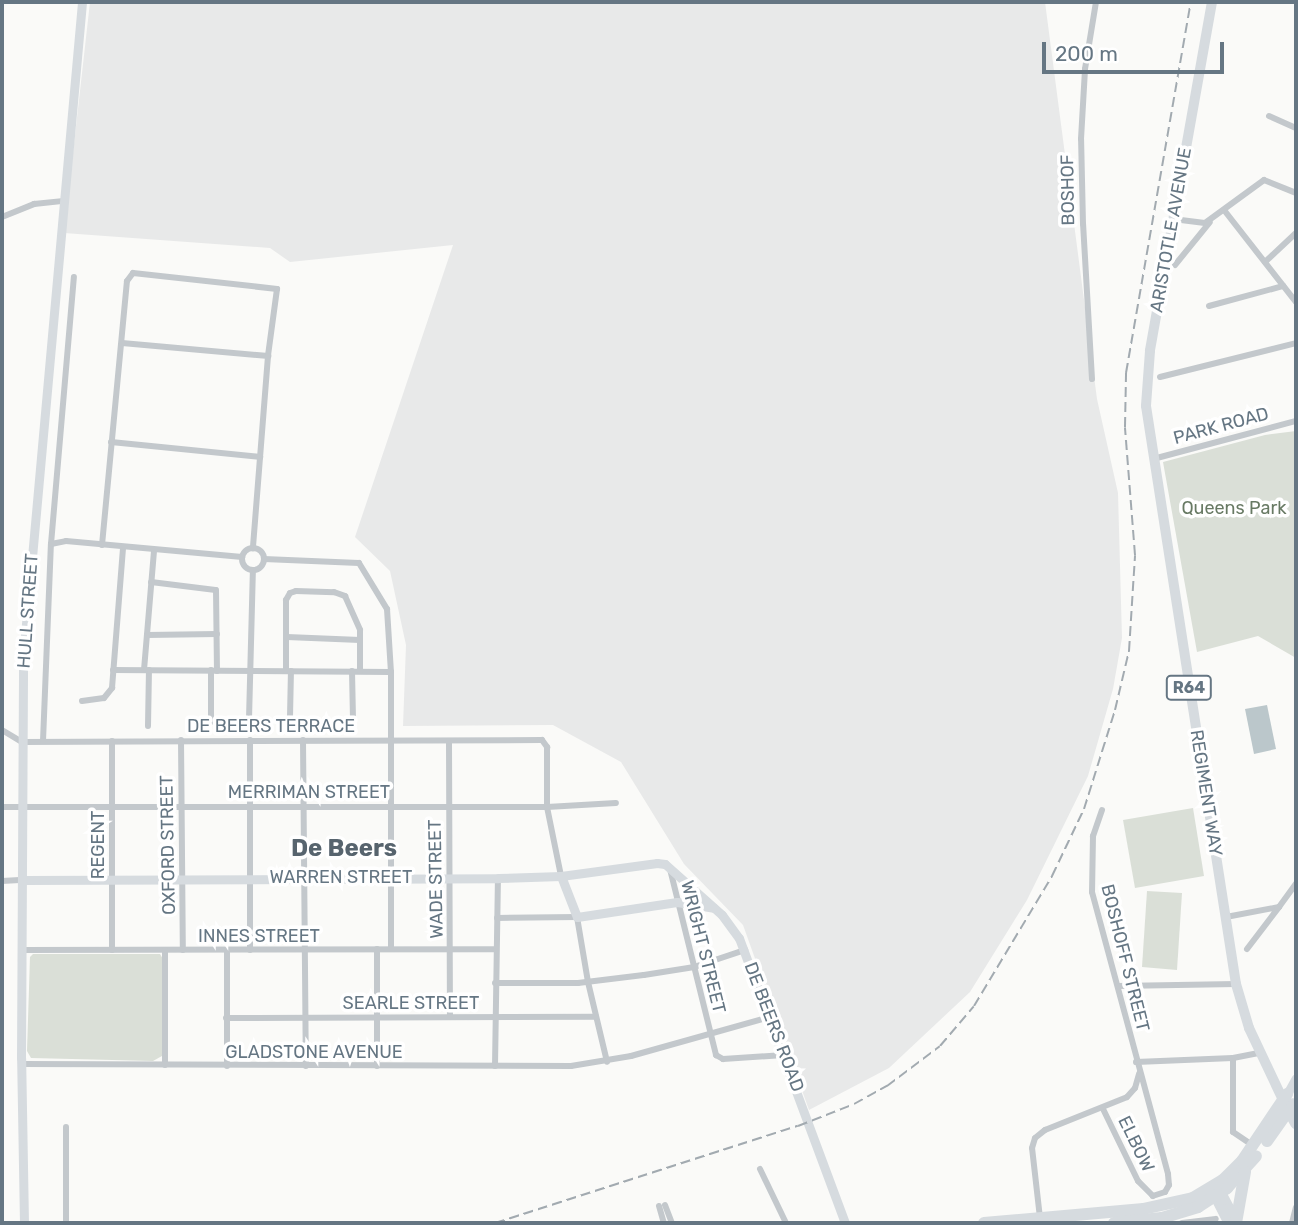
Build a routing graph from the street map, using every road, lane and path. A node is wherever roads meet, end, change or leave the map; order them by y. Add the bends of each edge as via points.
1 (82, 2) edge
2 (1096, 2) edge
3 (1212, 2) edge
4 (1269, 116) dead end
5 (1296, 128) edge
6 (1296, 193) edge
7 (64, 201) junction
8 (1224, 209) junction
9 (2, 217) edge
10 (1213, 218) junction
11 (1173, 219) junction
12 (1296, 233) edge
13 (1265, 262) junction
14 (1175, 265) dead end
15 (74, 278) dead end
16 (1283, 286) junction
17 (1296, 302) edge
18 (1209, 306) dead end
19 (122, 343) junction
20 (1296, 343) edge
21 (268, 356) junction
22 (1160, 377) dead end
23 (1093, 379) dead end
24 (1296, 421) edge
25 (111, 442) junction
26 (260, 457) junction
27 (1153, 459) junction
28 (51, 544) junction
29 (102, 545) junction
30 (123, 548) junction
31 (253, 548) junction
32 (154, 550) junction
33 (242, 557) junction
34 (264, 559) junction
35 (253, 570) junction
36 (151, 582) junction
37 (217, 634) junction
38 (147, 635) junction
39 (287, 637) junction
40 (360, 640) junction
41 (113, 670) junction
42 (146, 670) junction
43 (214, 671) junction
44 (250, 671) junction
45 (288, 671) junction
46 (356, 671) junction
47 (391, 672) junction
48 (82, 701) dead end
49 (290, 718) dead end
50 (249, 719) dead end
51 (353, 719) dead end
52 (211, 722) dead end
53 (148, 726) dead end
54 (2, 730) edge
55 (111, 740) junction
56 (181, 740) junction
57 (250, 740) junction
58 (303, 740) junction
59 (390, 740) junction
60 (43, 741) junction
61 (449, 741) junction
62 (22, 742) junction
63 (616, 803) dead end
64 (181, 805) junction
65 (250, 806) junction
66 (304, 806) junction
67 (2, 807) edge
68 (22, 807) junction
69 (112, 807) junction
70 (391, 807) junction
71 (547, 807) junction
72 (449, 808) junction
73 (1102, 810) dead end
74 (657, 863) joint
75 (669, 866) junction
76 (561, 876) junction
77 (251, 877) junction
78 (304, 877) junction
79 (111, 878) junction
80 (182, 878) junction
81 (391, 878) junction
82 (449, 878) junction
83 (498, 878) junction
84 (24, 880) junction
85 (2, 881) edge
86 (1296, 884) edge
87 (677, 902) junction
88 (1279, 907) junction
89 (715, 909) junction
90 (1254, 912) junction
91 (577, 917) junction
92 (497, 918) junction
93 (1226, 918) junction
94 (1264, 927) junction
95 (305, 949) junction
96 (377, 949) junction
97 (391, 949) junction
98 (451, 949) junction
99 (496, 949) junction
100 (1247, 949) dead end
101 (22, 950) junction
102 (112, 950) junction
103 (164, 950) junction
104 (183, 950) junction
105 (227, 950) junction
106 (250, 950) junction
107 (745, 950) junction
108 (694, 967) junction
109 (588, 982) junction
110 (495, 984) junction
111 (1236, 984) junction
112 (1118, 986) junction
113 (377, 1017) junction
114 (450, 1017) junction
115 (495, 1017) junction
116 (596, 1017) junction
117 (770, 1017) junction
118 (226, 1018) junction
119 (306, 1018) junction
120 (710, 1035) junction
121 (1259, 1053) junction
122 (784, 1055) junction
123 (1233, 1058) junction
124 (607, 1062) junction
125 (1136, 1062) junction
126 (21, 1064) junction
127 (165, 1065) junction
128 (227, 1066) junction
129 (306, 1066) junction
130 (377, 1066) junction
131 (495, 1066) junction
132 (1139, 1072) junction
133 (1296, 1078) edge
134 (1291, 1103) edge
135 (1103, 1109) junction
136 (1296, 1123) edge
137 (66, 1127) dead end
138 (1254, 1146) junction
139 (760, 1169) dead end
140 (1245, 1172) junction
141 (1168, 1174) joint
142 (1216, 1190) junction
143 (1296, 1207) edge
144 (663, 1220) edge
145 (1216, 1220) dead end
146 (1040, 1221) edge
147 (24, 1223) edge
148 (66, 1223) edge
149 (672, 1223) edge
150 (786, 1223) edge
151 (845, 1223) edge
152 (984, 1223) edge
153 (1114, 1223) edge
154 (1182, 1223) edge
155 (1232, 1223) edge
156 (1292, 1223) edge

1 - 7 street, HULL STREET
2 - 23 street, BOSHOF via 1084,78 1081,139
3 - 11 main road, ARISTOTLE AVENUE / R64
4 - 5 street
6 - 8 street via 1264,180
7 - 9 street via 34,204
7 - 62 street, HULL STREET via 23,657
8 - 10 street
8 - 13 street
10 - 11 street via 1202,223
10 - 14 street
11 - 27 main road, ARISTOTLE AVENUE / R64 via 1147,378
12 - 13 street
13 - 16 street
15 - 28 street
16 - 17 street
16 - 18 street
19 - 21 street
19 - 21 street via 130,274 276,289
19 - 25 street
20 - 22 street
21 - 26 street
24 - 27 street, PARK ROAD
25 - 26 street
25 - 29 street
26 - 31 street
27 - 93 main road, REGIMENT WAY / R64
28 - 29 street, HULL STREET
28 - 60 street, HULL STREET
29 - 30 street, HULL STREET
30 - 32 street, HULL STREET
30 - 41 street
31 - 33 street
31 - 34 street via 260,550
32 - 33 street, HULL STREET
32 - 36 street
33 - 35 street via 243,564
34 - 35 street
34 - 47 street via 359,563 387,609
35 - 44 street
36 - 37 street via 216,590
36 - 38 street
37 - 38 street
37 - 43 street
38 - 42 street
39 - 40 street
39 - 40 street via 286,600 290,593 334,592 345,596 354,611
39 - 45 street
40 - 46 street
41 - 42 street
41 - 48 street via 108,696
42 - 43 street
42 - 53 street
43 - 44 street
43 - 52 street
44 - 45 street
44 - 50 street
45 - 46 street
45 - 49 street
46 - 47 street
46 - 51 street
47 - 59 street
54 - 62 street
55 - 56 street, DE BEERS TERRACE
55 - 60 street, DE BEERS TERRACE
55 - 69 street, REGENT
56 - 57 street, DE BEERS TERRACE
56 - 64 street, OXFORD STREET
57 - 58 street, DE BEERS TERRACE
57 - 65 street
58 - 59 street, DE BEERS TERRACE
58 - 66 street
59 - 61 street, DE BEERS TERRACE
59 - 70 street
60 - 62 street, DE BEERS TERRACE
61 - 71 street, DE BEERS TERRACE via 544,741
61 - 72 street, WADE STREET
62 - 68 street, HULL STREET
63 - 71 street, MERRIMAN STREET
64 - 65 street, MERRIMAN STREET
64 - 69 street, MERRIMAN STREET
64 - 80 street, OXFORD STREET
65 - 66 street, MERRIMAN STREET
65 - 77 street
66 - 70 street, MERRIMAN STREET
66 - 78 street
67 - 68 street, MERRIMAN STREET
68 - 69 street, MERRIMAN STREET
68 - 84 street, HULL STREET
69 - 79 street, REGENT
70 - 72 street, MERRIMAN STREET
70 - 81 street
71 - 72 street, MERRIMAN STREET
71 - 76 street
72 - 82 street, WADE STREET
73 - 112 street, BOSHOFF STREET via 1093,836 1091,886
74 - 75 street, DE BEERS ROAD
74 - 76 street, WARREN STREET
75 - 87 street, WRIGHT STREET
75 - 89 street, DE BEERS ROAD
76 - 83 street, WARREN STREET
76 - 91 street
77 - 78 street, WARREN STREET
77 - 80 street, WARREN STREET
77 - 106 street
78 - 81 street, WARREN STREET
78 - 95 street
79 - 80 street, WARREN STREET
79 - 84 street, WARREN STREET
79 - 102 street, REGENT
80 - 104 street, OXFORD STREET
81 - 82 street, WARREN STREET
81 - 97 street
82 - 83 street, WARREN STREET
82 - 98 street, WADE STREET
83 - 92 street
84 - 85 street
84 - 101 street, HULL STREET
86 - 88 street
87 - 89 street
87 - 91 street
87 - 108 street, WRIGHT STREET
88 - 90 street
88 - 94 street
89 - 107 street, DE BEERS ROAD via 735,930
90 - 93 street
90 - 94 street
91 - 92 street
91 - 109 street
92 - 99 street
93 - 111 main road, REGIMENT WAY / R64
94 - 100 street
95 - 96 street, INNES STREET
95 - 106 street, INNES STREET
95 - 119 street
96 - 97 street, INNES STREET
96 - 113 street
97 - 98 street, INNES STREET
98 - 99 street, INNES STREET
98 - 114 street, WADE STREET
99 - 110 street
101 - 102 street, INNES STREET
101 - 126 street, HULL STREET
102 - 103 street, INNES STREET
103 - 104 street, INNES STREET
103 - 127 street
104 - 105 street, INNES STREET
105 - 106 street, INNES STREET
105 - 118 street
107 - 108 street
107 - 117 street, DE BEERS ROAD
108 - 109 street
108 - 120 street, WRIGHT STREET
109 - 110 street
109 - 116 street
110 - 115 street
111 - 112 street
111 - 121 main road, REGIMENT WAY / R64
112 - 125 street, BOSHOFF STREET
113 - 114 street, SEARLE STREET
113 - 119 street, SEARLE STREET
113 - 130 street
114 - 115 street, SEARLE STREET
115 - 116 street, SEARLE STREET
115 - 131 street
116 - 124 street
117 - 120 street, GLADSTONE AVENUE
117 - 122 street, DE BEERS ROAD
118 - 119 street, SEARLE STREET
118 - 128 street
119 - 129 street
120 - 122 street via 716,1055 723,1059
120 - 124 street, GLADSTONE AVENUE
121 - 123 street
121 - 134 main road, REGIMENT WAY / R64
122 - 151 street, DE BEERS ROAD
123 - 125 street
123 - 138 street via 1233,1130
124 - 131 street, GLADSTONE AVENUE
125 - 132 street, BOSHOFF STREET
126 - 127 street, GLADSTONE AVENUE
126 - 147 street, HULL STREET
127 - 128 street, GLADSTONE AVENUE
128 - 129 street, GLADSTONE AVENUE
129 - 130 street, GLADSTONE AVENUE
130 - 131 street, GLADSTONE AVENUE
132 - 135 street via 1130,1095
132 - 141 street, BOSHOFF STREET
133 - 134 street
134 - 136 highway
134 - 138 highway
134 - 140 highway
135 - 141 street, ELBOW via 1144,1189 1153,1196 1165,1192 1170,1185
135 - 146 street via 1045,1130 1033,1142
137 - 148 street
138 - 142 highway
139 - 150 street
140 - 142 highway
140 - 155 highway
142 - 146 highway via 1161,1207
142 - 153 highway via 1172,1216
142 - 155 street
143 - 156 street
144 - 149 street via 662,1206
145 - 154 street
146 - 152 highway

